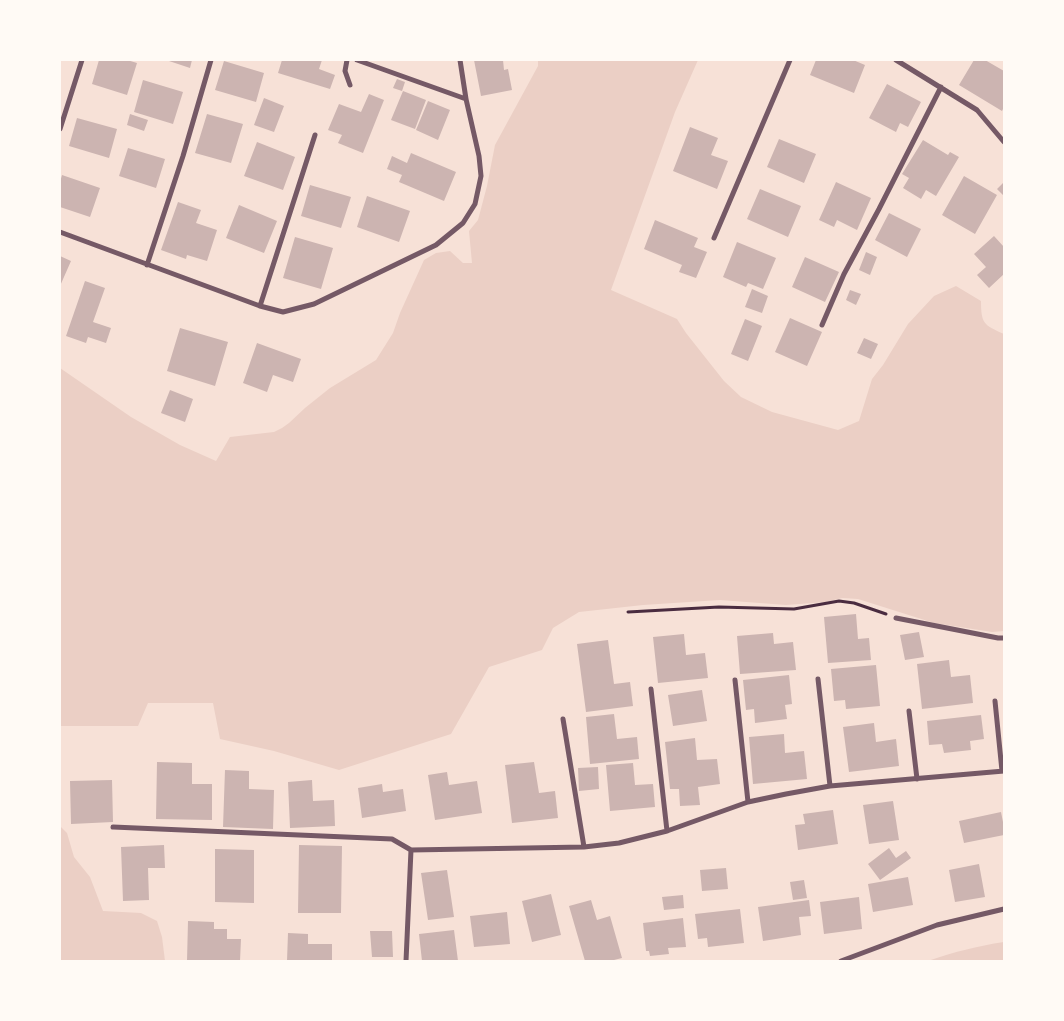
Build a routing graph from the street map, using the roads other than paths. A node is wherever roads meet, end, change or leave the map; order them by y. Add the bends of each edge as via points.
1 (82, 60) edge
2 (211, 60) edge
3 (347, 60) edge
4 (357, 60) edge
5 (460, 60) edge
6 (790, 60) edge
7 (896, 60) edge
8 (350, 85) dead end
9 (941, 87) junction
10 (466, 99) junction
11 (60, 129) edge
12 (315, 135) dead end
13 (1004, 142) edge
14 (60, 232) edge
15 (714, 238) dead end
16 (148, 265) junction
17 (260, 306) junction
18 (822, 325) dead end
19 (896, 618) road end
20 (1004, 638) edge
21 (818, 679) dead end
22 (735, 680) dead end
23 (651, 689) dead end
24 (995, 701) dead end
25 (909, 711) dead end
26 (563, 719) dead end
27 (1003, 771) edge
28 (917, 779) junction
29 (830, 786) junction
30 (748, 802) junction
31 (113, 827) dead end
32 (668, 831) junction
33 (584, 847) junction
34 (411, 850) junction
35 (1004, 910) edge
36 (406, 961) edge
37 (841, 961) edge

1 - 11 street
2 - 16 street
3 - 8 street via 345,71
4 - 10 street
5 - 10 street
6 - 15 street
7 - 9 street
9 - 13 street via 977,110
9 - 18 street via 844,274
10 - 17 street via 481,176 475,204 463,223 436,245 314,304 283,312
12 - 17 street
14 - 16 street
16 - 17 street
19 - 20 street
21 - 29 street
22 - 30 street
23 - 32 street
24 - 27 street
25 - 28 street
26 - 33 street
27 - 28 street
28 - 29 street
29 - 30 street
30 - 32 street
31 - 34 street via 392,839
32 - 33 street via 619,843
33 - 34 street
34 - 36 street
35 - 37 street via 937,925

